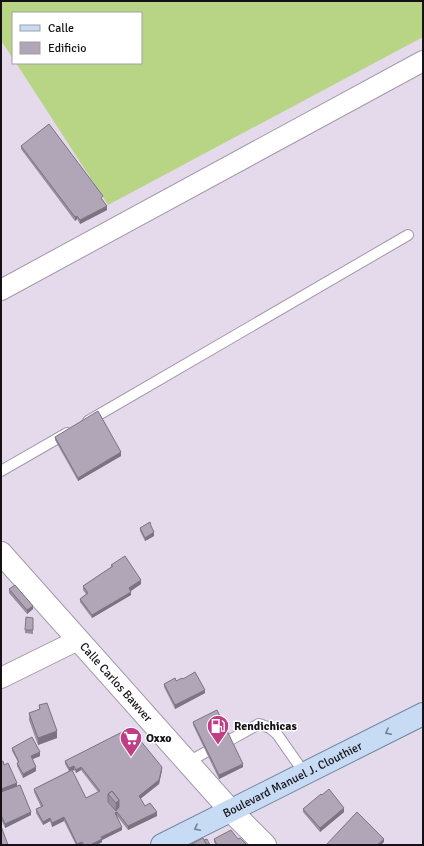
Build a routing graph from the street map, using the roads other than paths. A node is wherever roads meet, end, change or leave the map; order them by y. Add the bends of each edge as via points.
1 (423, 62) edge
2 (408, 235) dead end
3 (1, 290) edge
4 (1, 471) edge
5 (1, 553) edge
6 (78, 640) junction
7 (1, 678) edge
8 (423, 714) edge
9 (230, 740) edge
10 (305, 774) junction
11 (231, 810) junction
12 (162, 845) edge
13 (265, 845) edge

1 - 3 street
2 - 4 lane
5 - 6 street, Calle Carlos Bawver
6 - 7 street
6 - 11 street, Calle Carlos Bawver via 197,757
8 -> 10 main road, Boulevard Manuel J. Clouthier
9 - 10 lane via 259,724 270,728
10 - 11 main road, Boulevard Manuel J. Clouthier
11 -> 12 main road, Boulevard Manuel J. Clouthier
11 - 13 street, Calle Carlos Bawver

